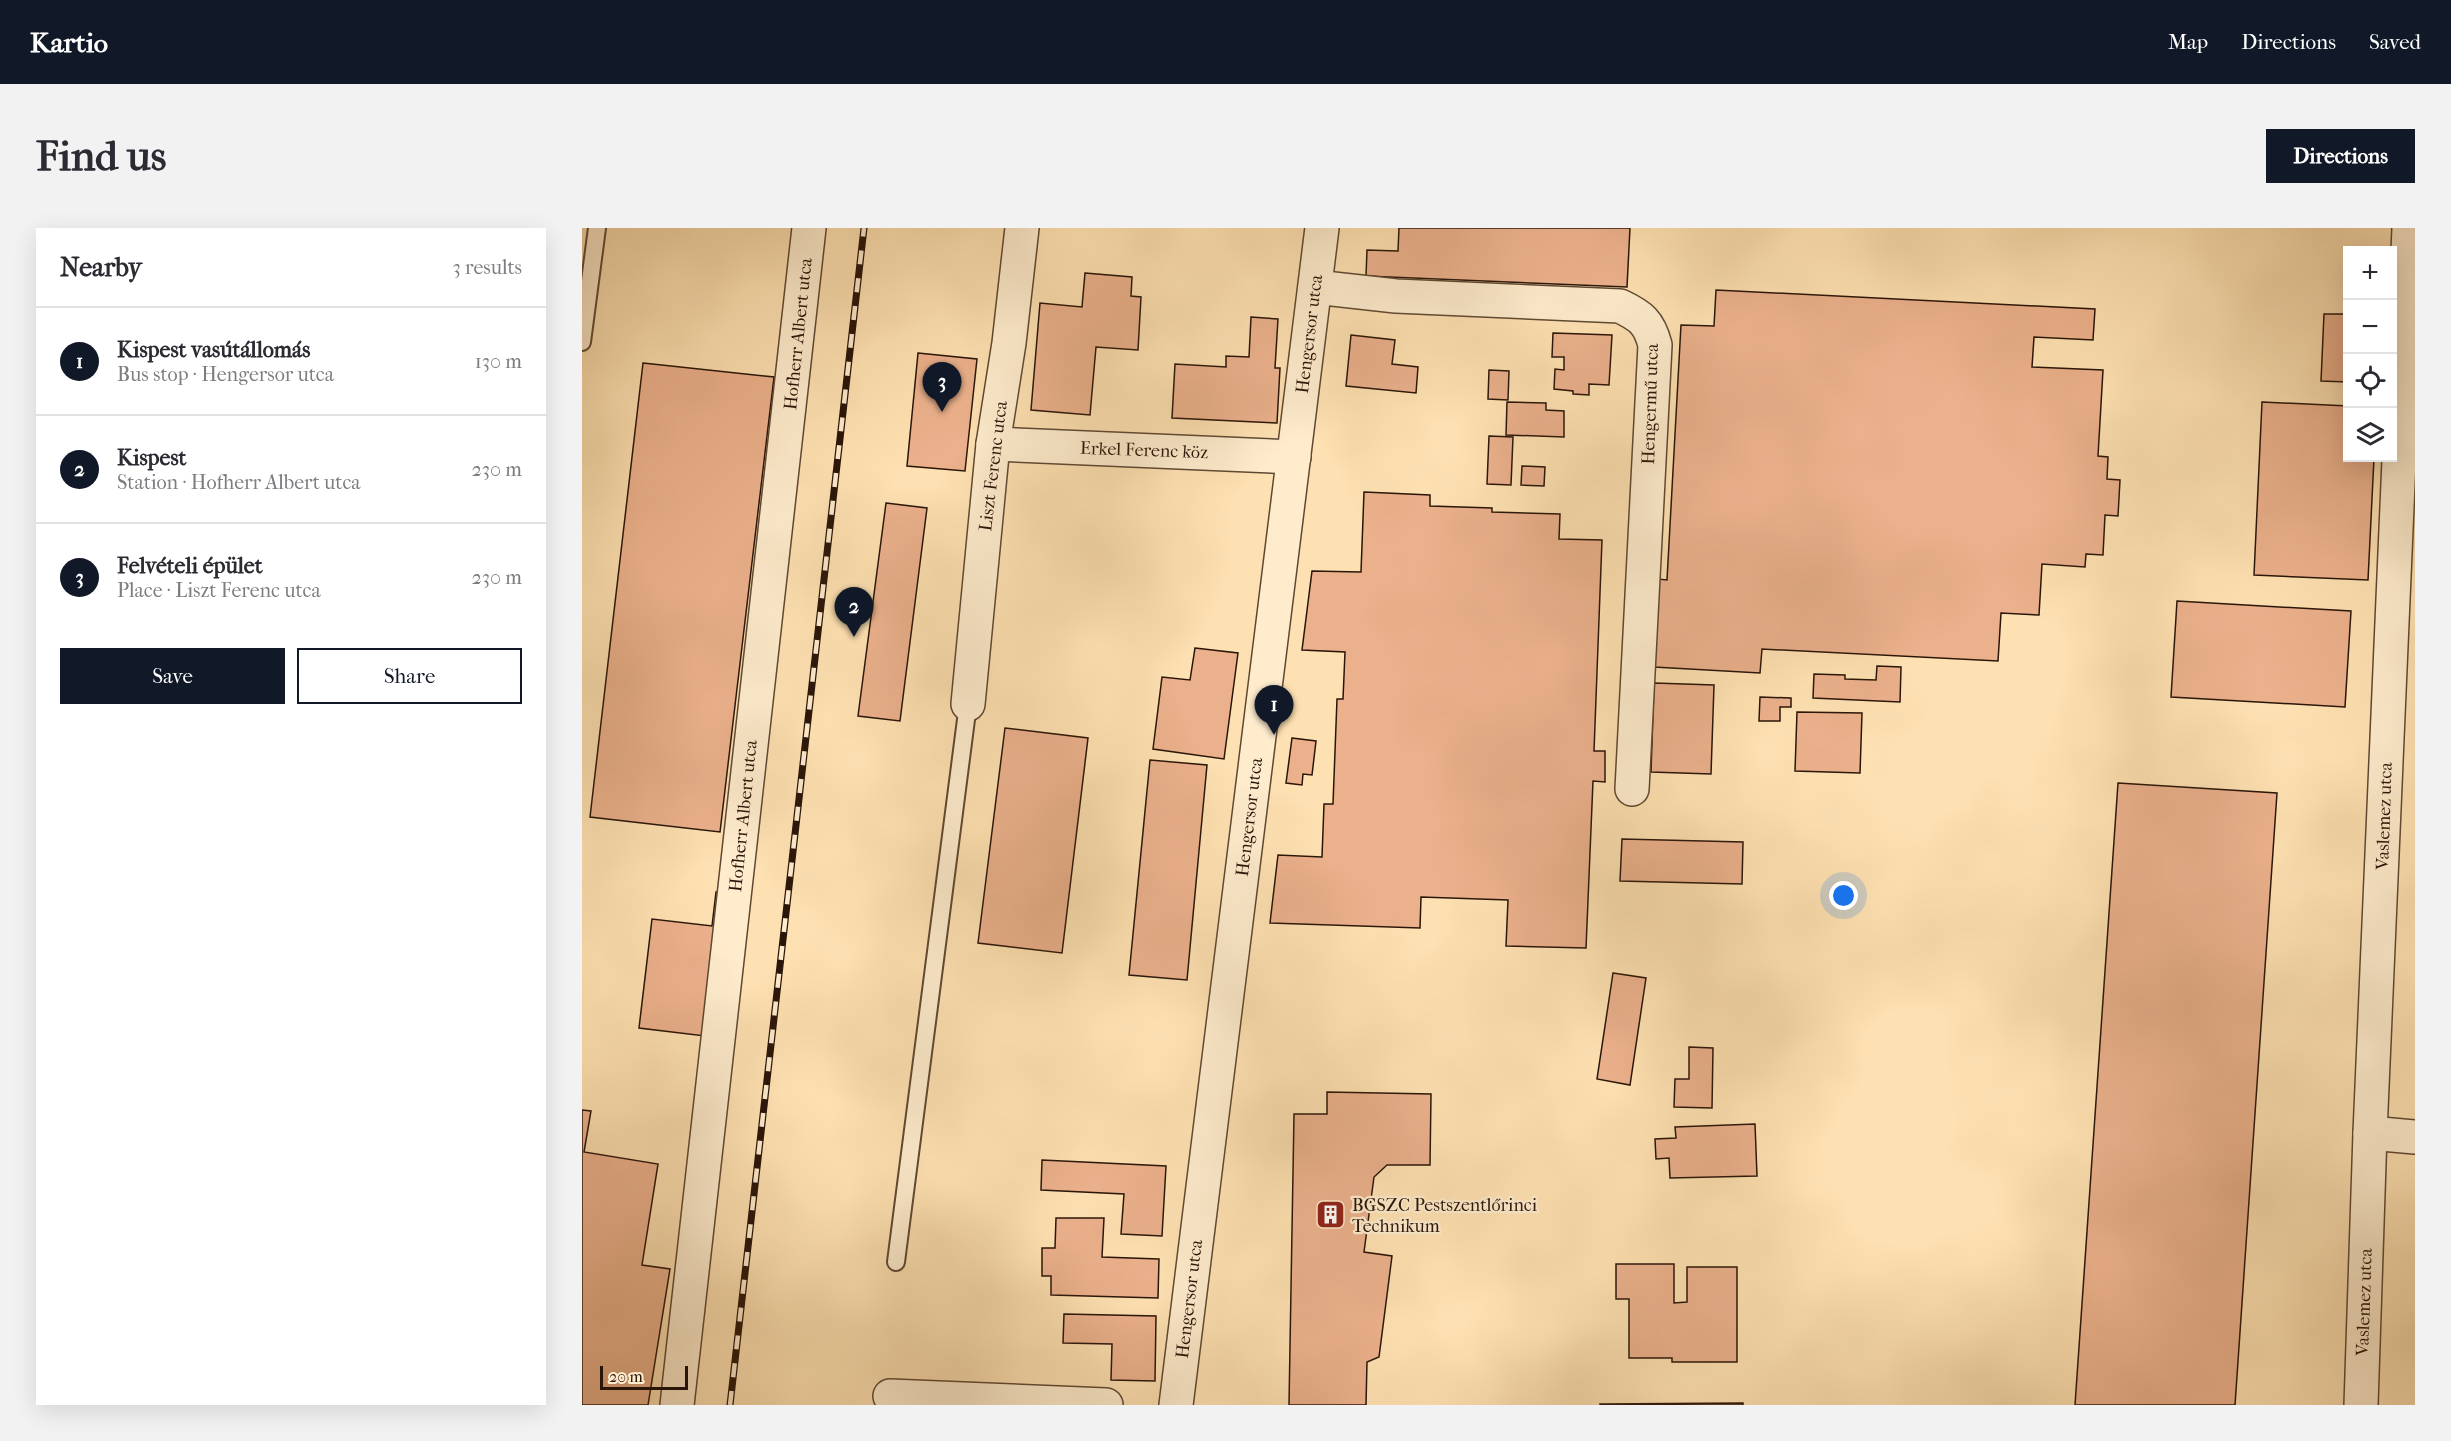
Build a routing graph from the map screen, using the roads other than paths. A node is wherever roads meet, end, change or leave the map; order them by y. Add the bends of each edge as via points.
1 (597, 228) edge
2 (809, 228) edge
3 (1022, 228) edge
4 (1322, 228) edge
5 (2409, 228) edge
6 (1315, 286) junction
7 (582, 342) edge
8 (993, 444) junction
9 (1294, 457) junction
10 (968, 704) joint
11 (1632, 789) dead end
12 (2370, 1133) junction
13 (2415, 1137) edge
14 (896, 1262) dead end
15 (890, 1396) dead end
16 (677, 1405) edge
17 (1106, 1405) edge
18 (1176, 1405) edge
19 (2361, 1405) edge

1 - 7 lane
2 - 16 street, Hofherr Albert utca
3 - 8 street, Liszt Ferenc utca
4 - 6 street, Hengersor utca
5 - 12 street, Vaslemez utca
6 - 9 street, Hengersor utca
6 - 11 street, Hengermű utca via 1396,296 1620,306 1637,314 1651,329 1655,345
8 - 9 street, Erkel Ferenc köz
8 - 10 street, Liszt Ferenc utca
9 - 18 street, Hengersor utca
10 - 14 lane
12 - 13 street
12 - 19 street, Vaslemez utca
15 - 17 street

